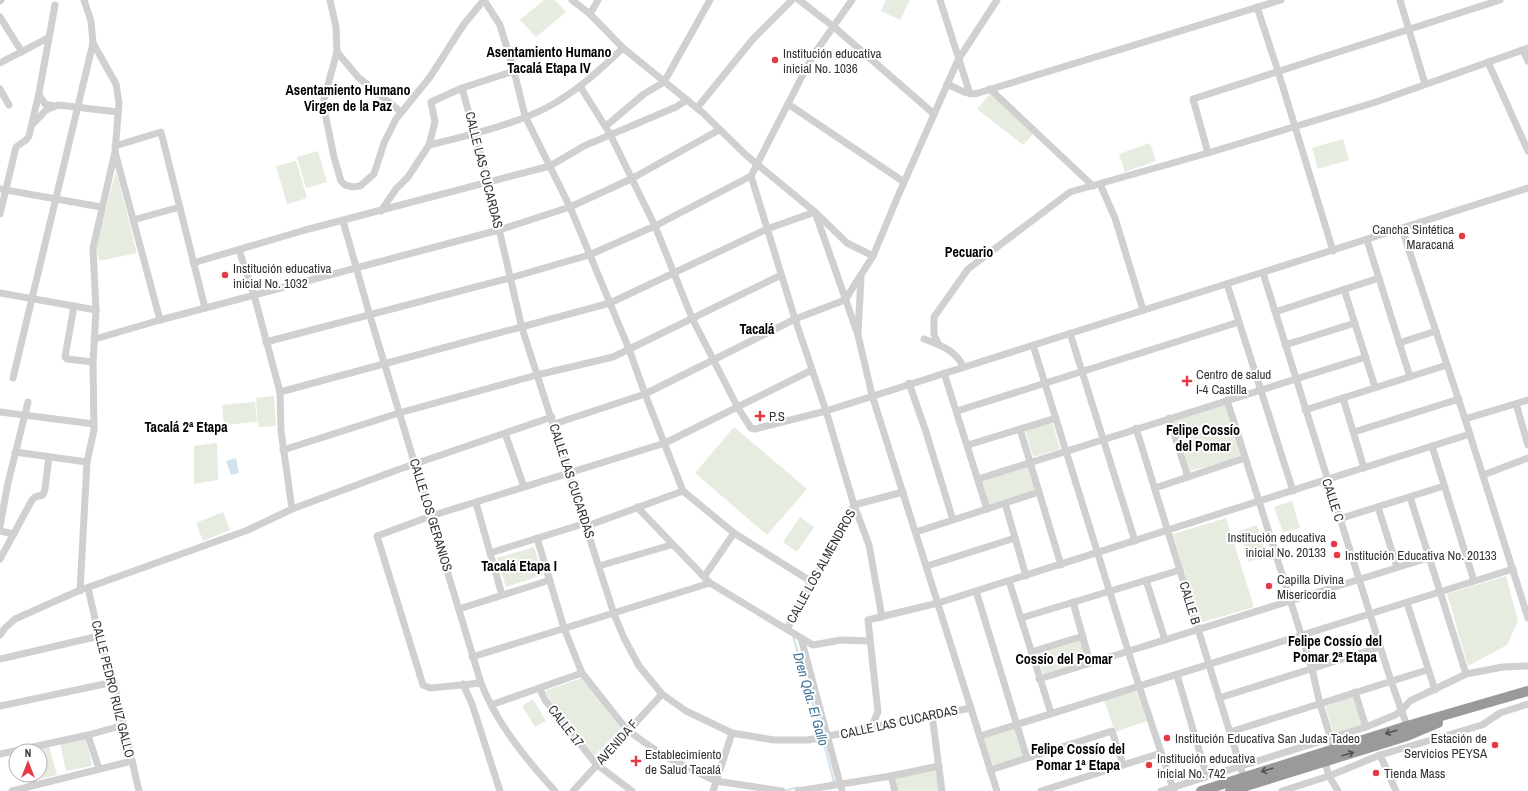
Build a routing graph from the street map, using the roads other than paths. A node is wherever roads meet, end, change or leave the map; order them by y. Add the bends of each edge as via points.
1 (84, 0) edge
2 (330, 0) edge
3 (572, 0) edge
4 (598, 0) edge
5 (710, 0) edge
6 (792, 0) edge
7 (800, 0) edge
8 (852, 0) edge
9 (940, 0) edge
10 (997, 0) edge
11 (1281, 0) edge
12 (1400, 0) edge
13 (1500, 0) edge
14 (55, 5) dead end
15 (1257, 7) junction
16 (590, 14) junction
17 (0, 17) edge
18 (834, 27) junction
19 (1409, 29) junction
20 (48, 38) junction
21 (93, 43) junction
22 (624, 48) junction
23 (1525, 49) edge
24 (22, 52) junction
25 (338, 52) junction
26 (958, 60) junction
27 (1528, 61) edge
28 (1488, 62) junction
29 (0, 63) edge
30 (514, 71) junction
31 (1278, 71) junction
32 (664, 82) junction
33 (947, 84) junction
34 (1425, 84) junction
35 (580, 86) junction
36 (462, 88) junction
37 (0, 89) edge
38 (990, 89) junction
39 (970, 94) junction
40 (39, 95) junction
41 (687, 100) junction
42 (788, 104) junction
43 (9, 105) dead end
44 (54, 106) junction
45 (76, 106) junction
46 (698, 108) junction
47 (118, 112) junction
48 (401, 112) junction
49 (934, 114) junction
50 (526, 116) junction
51 (31, 126) junction
52 (606, 126) junction
53 (1295, 127) junction
54 (719, 130) junction
55 (475, 133) junction
56 (610, 134) junction
57 (429, 145) junction
58 (115, 149) junction
59 (1528, 151) edge
60 (1208, 152) junction
61 (759, 164) junction
62 (550, 166) junction
63 (751, 176) junction
64 (631, 179) junction
65 (488, 182) junction
66 (904, 182) junction
67 (1096, 185) junction
68 (1528, 188) edge
69 (3, 189) edge
70 (55, 198) junction
71 (101, 207) junction
72 (180, 207) junction
73 (570, 207) junction
74 (381, 211) junction
75 (815, 212) junction
76 (0, 214) edge
77 (133, 220) junction
78 (343, 221) junction
79 (655, 226) junction
80 (1402, 228) junction
81 (767, 229) junction
82 (499, 230) junction
83 (1367, 240) junction
84 (239, 250) junction
85 (1332, 251) junction
86 (589, 255) junction
87 (873, 256) junction
88 (193, 263) junction
89 (356, 268) junction
90 (674, 273) junction
91 (1263, 273) junction
92 (781, 274) junction
93 (510, 278) junction
94 (861, 278) junction
95 (1379, 278) junction
96 (1227, 284) junction
97 (1344, 289) junction
98 (0, 293) edge
99 (254, 295) junction
100 (32, 299) junction
101 (845, 300) junction
102 (610, 303) junction
103 (74, 306) junction
104 (205, 308) junction
105 (96, 310) junction
106 (1143, 310) junction
107 (1275, 312) junction
108 (370, 316) junction
109 (692, 318) junction
110 (795, 319) junction
111 (160, 320) junction
112 (1239, 322) junction
113 (1355, 323) junction
114 (522, 328) junction
115 (1436, 331) junction
116 (1070, 333) junction
117 (858, 335) junction
118 (95, 339) junction
119 (924, 339) dead end
120 (266, 342) junction
121 (1399, 343) junction
122 (938, 344) junction
123 (1033, 345) junction
124 (1285, 345) junction
125 (629, 349) junction
126 (1366, 357) junction
127 (715, 359) junction
128 (93, 362) junction
129 (384, 362) junction
130 (1447, 365) junction
131 (963, 366) junction
132 (812, 370) junction
133 (1082, 371) junction
134 (944, 372) junction
135 (537, 375) junction
136 (1410, 377) junction
137 (13, 378) dead end
138 (1295, 379) junction
139 (1045, 382) junction
140 (909, 383) junction
141 (1375, 388) junction
142 (1260, 390) junction
143 (280, 392) junction
144 (645, 394) junction
145 (872, 395) junction
146 (1343, 398) junction
147 (1459, 399) junction
148 (1227, 400) junction
149 (1528, 400) edge
150 (28, 402) dead end
151 (1516, 404) junction
152 (738, 408) junction
153 (1305, 410) junction
154 (826, 411) junction
155 (957, 411) junction
156 (0, 412) edge
157 (399, 413) junction
158 (23, 415) junction
159 (1056, 418) junction
160 (1169, 418) junction
161 (1465, 419) junction
162 (553, 421) junction
163 (94, 424) junction
164 (1136, 428) junction
165 (1020, 429) junction
166 (1354, 432) junction
167 (504, 433) junction
168 (1470, 434) junction
169 (1102, 439) junction
170 (665, 443) junction
171 (968, 445) junction
172 (1528, 445) edge
173 (1432, 446) junction
174 (284, 450) junction
175 (1066, 450) junction
176 (15, 452) junction
177 (49, 457) junction
178 (1246, 458) junction
179 (1528, 458) edge
180 (87, 462) junction
181 (1030, 463) junction
182 (416, 464) junction
183 (1364, 468) junction
184 (570, 474) junction
185 (1483, 475) junction
186 (1188, 477) junction
187 (978, 479) junction
188 (1327, 480) junction
189 (0, 481) edge
190 (8, 483) junction
191 (1444, 486) junction
192 (524, 487) junction
193 (1155, 488) junction
194 (683, 491) junction
195 (1292, 491) junction
196 (903, 492) junction
197 (1039, 492) junction
198 (1410, 497) junction
199 (1259, 502) junction
200 (476, 503) junction
201 (1005, 503) junction
202 (854, 505) junction
203 (637, 507) junction
204 (1378, 507) junction
205 (292, 508) junction
206 (987, 508) junction
207 (431, 516) junction
208 (953, 520) junction
209 (1340, 520) junction
210 (586, 524) junction
211 (0, 526) edge
212 (0, 531) edge
213 (1168, 531) junction
214 (916, 532) junction
215 (734, 533) junction
216 (14, 534) junction
217 (537, 538) junction
218 (1015, 538) junction
219 (1135, 541) junction
220 (671, 544) junction
221 (490, 553) junction
222 (1099, 553) junction
223 (1428, 558) junction
224 (0, 559) edge
225 (1061, 565) junction
226 (599, 566) junction
227 (927, 566) junction
228 (1397, 567) junction
229 (1513, 569) junction
230 (1180, 570) junction
231 (1026, 576) junction
232 (704, 577) junction
233 (550, 580) junction
234 (1146, 580) junction
235 (1359, 580) junction
236 (1009, 581) junction
237 (1474, 581) junction
238 (710, 582) junction
239 (812, 582) junction
240 (88, 588) junction
241 (80, 590) junction
242 (1110, 590) junction
243 (976, 591) junction
244 (1440, 592) junction
245 (502, 595) junction
246 (1290, 601) junction
247 (1073, 602) junction
248 (938, 603) junction
249 (1406, 603) junction
250 (459, 609) junction
251 (614, 614) junction
252 (1370, 614) junction
253 (882, 617) junction
254 (1020, 618) junction
255 (1528, 618) edge
256 (564, 628) junction
257 (787, 629) junction
258 (1198, 630) junction
259 (0, 635) edge
260 (99, 636) junction
261 (1083, 636) junction
262 (1301, 636) junction
263 (801, 638) junction
264 (870, 640) junction
265 (1166, 640) junction
266 (1380, 648) junction
267 (1128, 651) junction
268 (1031, 652) junction
269 (472, 657) junction
270 (0, 658) edge
271 (1090, 663) junction
272 (1209, 665) junction
273 (1528, 666) edge
274 (1312, 669) junction
275 (1427, 670) junction
276 (582, 673) junction
277 (1466, 674) junction
278 (1177, 675) junction
279 (1039, 679) junction
280 (114, 682) junction
281 (1391, 682) junction
282 (481, 683) junction
283 (463, 684) junction
284 (1139, 686) junction
285 (540, 689) junction
286 (1435, 690) junction
287 (1355, 692) junction
288 (1528, 692) edge
289 (662, 694) junction
290 (1219, 698) junction
291 (1320, 704) junction
292 (1528, 704) edge
293 (491, 705) junction
294 (1482, 705) junction
295 (0, 706) edge
296 (971, 708) junction
297 (1401, 711) junction
298 (1051, 713) junction
299 (932, 716) junction
300 (1015, 724) junction
301 (124, 725) junction
302 (1407, 726) junction
303 (1366, 727) junction
304 (871, 728) junction
305 (627, 730) junction
306 (1230, 732) junction
307 (732, 733) junction
308 (88, 735) junction
309 (980, 736) junction
310 (827, 737) junction
311 (1331, 739) junction
312 (48, 745) edge
313 (1334, 749) junction
314 (1161, 753) junction
315 (1380, 755) junction
316 (1027, 758) junction
317 (132, 761) junction
318 (1325, 762) junction
319 (596, 764) junction
320 (1123, 765) junction
321 (939, 766) junction
322 (1241, 767) junction
323 (98, 769) junction
324 (990, 770) junction
325 (891, 776) junction
326 (1329, 776) junction
327 (1207, 777) junction
328 (1244, 778) junction
329 (716, 781) junction
330 (33, 783) edge
331 (34, 786) junction
332 (841, 788) edge
333 (1173, 789) edge
334 (12, 791) edge
335 (139, 791) edge
336 (500, 791) edge
337 (555, 791) edge
338 (573, 791) edge
339 (632, 791) edge
340 (713, 791) edge
341 (782, 791) edge
342 (798, 791) edge
343 (895, 791) edge
344 (942, 791) edge
345 (997, 791) edge
346 (1041, 791) edge
347 (1162, 791) edge
348 (1201, 791) edge
349 (1230, 791) edge
350 (1282, 791) edge
351 (1338, 791) edge
352 (1396, 791) edge

1 - 21 street via 92,25
2 - 25 street
3 - 16 street
4 - 16 street
5 - 32 street
6 - 46 street via 753,39
7 - 18 street
8 - 18 street
9 - 26 street
10 - 26 street
11 - 15 street
12 - 19 street
13 - 19 street
14 - 20 street
15 - 31 street
15 - 38 street
16 - 22 street
17 - 24 street
18 - 42 street via 812,57
18 - 49 street
19 - 31 street
19 - 34 street
20 - 24 street
20 - 40 street
21 - 45 street
21 - 47 street via 116,84
22 - 32 street
22 - 35 street
23 - 27 street
23 - 28 street
24 - 29 street
25 - 48 street via 358,77
25 - 48 street via 324,99 324,108 334,157 341,181 345,185 360,186 374,174 384,143
26 - 33 street
26 - 39 street
28 - 34 street
28 - 59 street
30 - 36 street
30 - 48 street via 500,25 484,0
30 - 50 street
31 - 53 street
31 - 60 street via 1193,99
32 - 41 street
32 - 52 street via 644,94
33 - 39 street
33 - 49 street
34 - 53 street
35 - 50 street via 546,108
35 - 52 street
36 - 55 street, CALLE LAS CUCARDAS
36 - 57 street via 432,102 435,122
37 - 43 street
38 - 39 street
38 - 67 street
40 - 44 street via 45,104
40 - 51 street
41 - 46 street
41 - 56 street
42 - 61 street
42 - 66 street
44 - 45 street
44 - 51 street via 38,116
45 - 47 street
45 - 70 street
46 - 54 street
47 - 58 street
49 - 66 street
50 - 55 street
50 - 62 street
51 - 69 street via 26,140 16,147
52 - 56 street
53 - 60 street
53 - 85 street
54 - 61 street
54 - 64 street
55 - 57 street
55 - 65 street, CALLE LAS CUCARDAS
56 - 62 street
56 - 64 street
57 - 74 street
58 - 71 street
58 - 72 street via 161,132
58 - 77 street
60 - 67 street
61 - 63 street
61 - 75 street
62 - 65 street
62 - 73 street
63 - 79 street
63 - 81 street
64 - 73 street
64 - 79 street
65 - 74 street
65 - 82 street, CALLE LAS CUCARDAS
66 - 87 street
67 - 106 street via 1115,218
67 - 122 street via 1070,192 968,269 934,317 932,326
68 - 80 street
69 - 70 street
69 - 76 street
70 - 71 street
70 - 100 street
71 - 105 street via 93,248
72 - 77 street
72 - 88 street
73 - 82 street
73 - 86 street
74 - 78 street
75 - 81 street
75 - 87 street via 847,243
75 - 101 street
77 - 111 street
78 - 84 street
78 - 89 street, CALLE LOS GERANIOS
79 - 86 street
79 - 90 street
80 - 83 street
80 - 115 street
81 - 90 street
81 - 92 street
82 - 89 street
82 - 93 street, CALLE LAS CUCARDAS
83 - 85 street
83 - 95 street
84 - 88 street
84 - 99 street
85 - 91 street
86 - 93 street
86 - 102 street
87 - 94 street
88 - 104 street
89 - 99 street
89 - 108 street, CALLE LOS GERANIOS
90 - 102 street
90 - 109 street
91 - 96 street
91 - 107 street, CALLE C
92 - 109 street
92 - 110 street
93 - 108 street
93 - 114 street, CALLE LAS CUCARDAS
94 - 101 street
94 - 117 street
95 - 97 street
95 - 121 street
96 - 106 street
96 - 112 street
97 - 107 street
97 - 113 street
98 - 100 street
99 - 104 street
99 - 120 street
100 - 103 street
100 - 137 street
101 - 110 street
101 - 117 street
102 - 114 street
102 - 125 street
103 - 105 street
103 - 128 street via 65,357
104 - 111 street
105 - 118 street
106 - 116 street
107 - 124 street, CALLE C
108 - 120 street
108 - 129 street, CALLE LOS GERANIOS
109 - 125 street
109 - 127 street
110 - 127 street
110 - 132 street
111 - 118 street
112 - 133 street
112 - 142 street
113 - 124 street
113 - 126 street
114 - 129 street
114 - 135 street, CALLE LAS CUCARDAS
115 - 121 street
115 - 130 street
116 - 123 street
116 - 133 street
117 - 145 street
118 - 128 street
119 - 122 street
120 - 143 street
121 - 136 street
122 - 131 street via 958,358
123 - 131 street
123 - 139 street
124 - 138 street, CALLE C
125 - 135 street via 613,357
125 - 144 street
126 - 138 street
126 - 141 street
127 - 144 street
127 - 152 street
128 - 163 street
129 - 143 street
129 - 157 street, CALLE LOS GERANIOS
130 - 136 street
130 - 147 street
131 - 134 street
132 - 152 street
132 - 154 street
133 - 139 street
133 - 169 street
134 - 140 street
134 - 155 street
135 - 157 street
135 - 162 street, CALLE LAS CUCARDAS
136 - 141 street
138 - 142 street
138 - 153 street, CALLE C
139 - 155 street
139 - 159 street
140 - 145 street
140 - 208 street
141 - 146 street
142 - 148 street
142 - 195 street
143 - 174 street
144 - 162 street
144 - 170 street
145 - 154 street
145 - 196 street
146 - 153 street
146 - 166 street
147 - 161 street
147 - 166 street
148 - 160 street
148 - 178 street
149 - 151 street
150 - 158 street
151 - 161 street
151 - 172 street
152 - 154 street via 751,428 755,429
152 - 170 street
153 - 188 street, CALLE C
154 - 202 street
155 - 171 street
156 - 158 street
157 - 174 street
157 - 182 street, CALLE LOS GERANIOS
158 - 163 street
158 - 176 street
159 - 165 street
159 - 175 street
160 - 164 street
160 - 186 street
161 - 168 street
162 - 167 street
162 - 184 street, CALLE LAS CUCARDAS
163 - 180 street
164 - 169 street
164 - 193 street, CALLE B
165 - 171 street
165 - 181 street
166 - 183 street
167 - 182 street
167 - 192 street
168 - 173 street
168 - 185 street
169 - 175 street
169 - 219 street
170 - 184 street
170 - 194 street
171 - 187 street
173 - 183 street
173 - 191 street
174 - 205 street
175 - 181 street
175 - 222 street
176 - 177 street
176 - 190 street
177 - 180 street
177 - 216 street via 43,495 32,500
178 - 186 street
178 - 199 street
179 - 185 street
180 - 241 street
181 - 187 street
181 - 197 street
182 - 205 street
182 - 207 street, CALLE LOS GERANIOS
183 - 188 street
184 - 192 street
184 - 210 street, CALLE LAS CUCARDAS
185 - 229 street
186 - 193 street
187 - 206 street
188 - 195 street
188 - 209 street, CALLE C
189 - 190 street
190 - 211 street
191 - 198 street
191 - 237 street
192 - 200 street
193 - 213 street, CALLE B
194 - 203 street
194 - 215 street
195 - 199 street
196 - 202 street, CALLE LOS ALMENDROS
196 - 214 street
197 - 201 street
197 - 225 street
198 - 204 street
198 - 223 street
199 - 213 street
199 - 246 street
200 - 207 street
200 - 221 street
201 - 206 street
201 - 218 street
202 - 239 street, CALLE LOS ALMENDROS
202 - 253 street via 869,545
203 - 210 street
203 - 220 street
204 - 209 street
204 - 228 street
205 - 240 street via 248,530
206 - 208 street
207 - 250 street, CALLE LOS GERANIOS
207 - 283 street via 378,536 423,685 430,688
208 - 214 street
209 - 235 street, CALLE C
210 - 217 street
210 - 226 street, CALLE LAS CUCARDAS
212 - 216 street
213 - 219 street
213 - 230 street, CALLE B
214 - 227 street
215 - 232 street
215 - 239 street
216 - 224 street
217 - 221 street
217 - 233 street
218 - 227 street
218 - 231 street
219 - 222 street
220 - 226 street
220 - 232 street
221 - 245 street
222 - 225 street
222 - 242 street
223 - 228 street
223 - 244 street
225 - 231 street
226 - 251 street, CALLE LAS CUCARDAS
227 - 248 street
228 - 235 street
229 - 237 street
229 - 255 street
230 - 234 street
230 - 258 street, CALLE B
231 - 236 street
232 - 238 street
233 - 245 street
233 - 256 street
234 - 242 street
234 - 265 street
235 - 246 street
235 - 252 street, CALLE C
236 - 243 street
236 - 254 street
237 - 244 street
238 - 251 street
238 - 257 street
239 - 257 street, CALLE LOS ALMENDROS
240 - 241 street
240 - 260 street, CALLE PEDRO RUIZ GALLO
241 - 259 street via 15,619
242 - 247 street
242 - 267 street
243 - 248 street
243 - 300 street
244 - 249 street
244 - 277 street
245 - 250 street
246 - 258 street
246 - 262 street
247 - 254 street
247 - 261 street
248 - 253 street
248 - 296 street
249 - 252 street
249 - 275 street
250 - 269 street, CALLE LOS GERANIOS
251 - 256 street
251 - 289 street, CALLE LAS CUCARDAS via 639,666
252 - 262 street
252 - 266 street, CALLE C
253 - 264 street via 868,620
254 - 268 street
256 - 269 street
256 - 276 street
257 - 263 street
258 - 265 street
258 - 272 street, CALLE B
260 - 270 street
260 - 280 street, CALLE PEDRO RUIZ GALLO
261 - 268 street
261 - 271 street
262 - 272 street
262 - 274 street
263 - 264 street via 813,645 841,640
263 - 310 street
264 - 304 street via 878,712
265 - 267 street
266 - 274 street
266 - 281 street, CALLE C
267 - 271 street
267 - 284 street
268 - 279 street
269 - 282 street, CALLE LOS GERANIOS
271 - 279 street
272 - 278 street
272 - 290 street, CALLE B
273 - 277 street via 1503,667
274 - 290 street
274 - 291 street
275 - 281 street
275 - 286 street
276 - 285 street
276 - 305 street
277 - 286 street
278 - 284 street
278 - 327 street
279 - 298 street
280 - 295 street
280 - 301 street, CALLE PEDRO RUIZ GALLO
281 - 287 street
281 - 297 street, CALLE C
282 - 283 street
282 - 293 street, CALLE LOS GERANIOS
283 - 336 street
284 - 298 street
284 - 314 street
285 - 293 street
285 - 319 street, CALLE 17
286 - 297 street via 1410,701
287 - 291 street
287 - 303 street
288 - 294 highway
289 - 305 street, AVENIDA F
289 - 307 street, CALLE LAS CUCARDAS via 686,711
290 - 306 street, CALLE B
291 - 306 street
291 - 311 street
292 - 315 street via 1500,713 1482,725
293 - 337 street, CALLE LOS GERANIOS via 508,734
294 - 302 highway
318 -> 294 highway via 1407,736
296 - 299 street, CALLE LAS CUCARDAS
296 - 309 street
297 - 302 street, CALLE C
297 - 303 street
298 - 300 street
299 - 304 street, CALLE LAS CUCARDAS
299 - 321 street
300 - 309 street
300 - 316 street
301 - 308 street
301 - 317 street, CALLE PEDRO RUIZ GALLO
302 -> 313 highway
303 - 311 street
304 - 310 street, CALLE LAS CUCARDAS
305 - 319 street, AVENIDA F
305 - 329 street via 664,756
306 - 322 street, CALLE B
307 - 310 street, CALLE LAS CUCARDAS via 774,740
307 - 329 street
308 - 312 street
308 - 323 street
309 - 324 street
310 - 332 street
311 - 313 street
311 - 322 street
313 -> 328 highway
314 - 320 street
314 - 333 street
315 - 326 street
315 - 352 street
316 - 320 street via 1112,731
316 - 324 street
317 - 323 street
317 - 335 street, CALLE PEDRO RUIZ GALLO
318 - 326 street
318 - 349 highway
319 - 338 street, AVENIDA F
319 - 339 street, CALLE 17
320 - 346 street
321 - 325 street
321 - 344 street
322 - 327 street
322 - 328 street, CALLE B
323 - 331 street
324 - 345 street
325 - 332 street
325 - 343 street
326 - 350 street
326 - 351 street
327 - 333 street
328 - 348 highway
329 - 340 street
329 - 341 street
330 - 331 street
331 - 334 street
332 - 342 street
333 - 347 street

